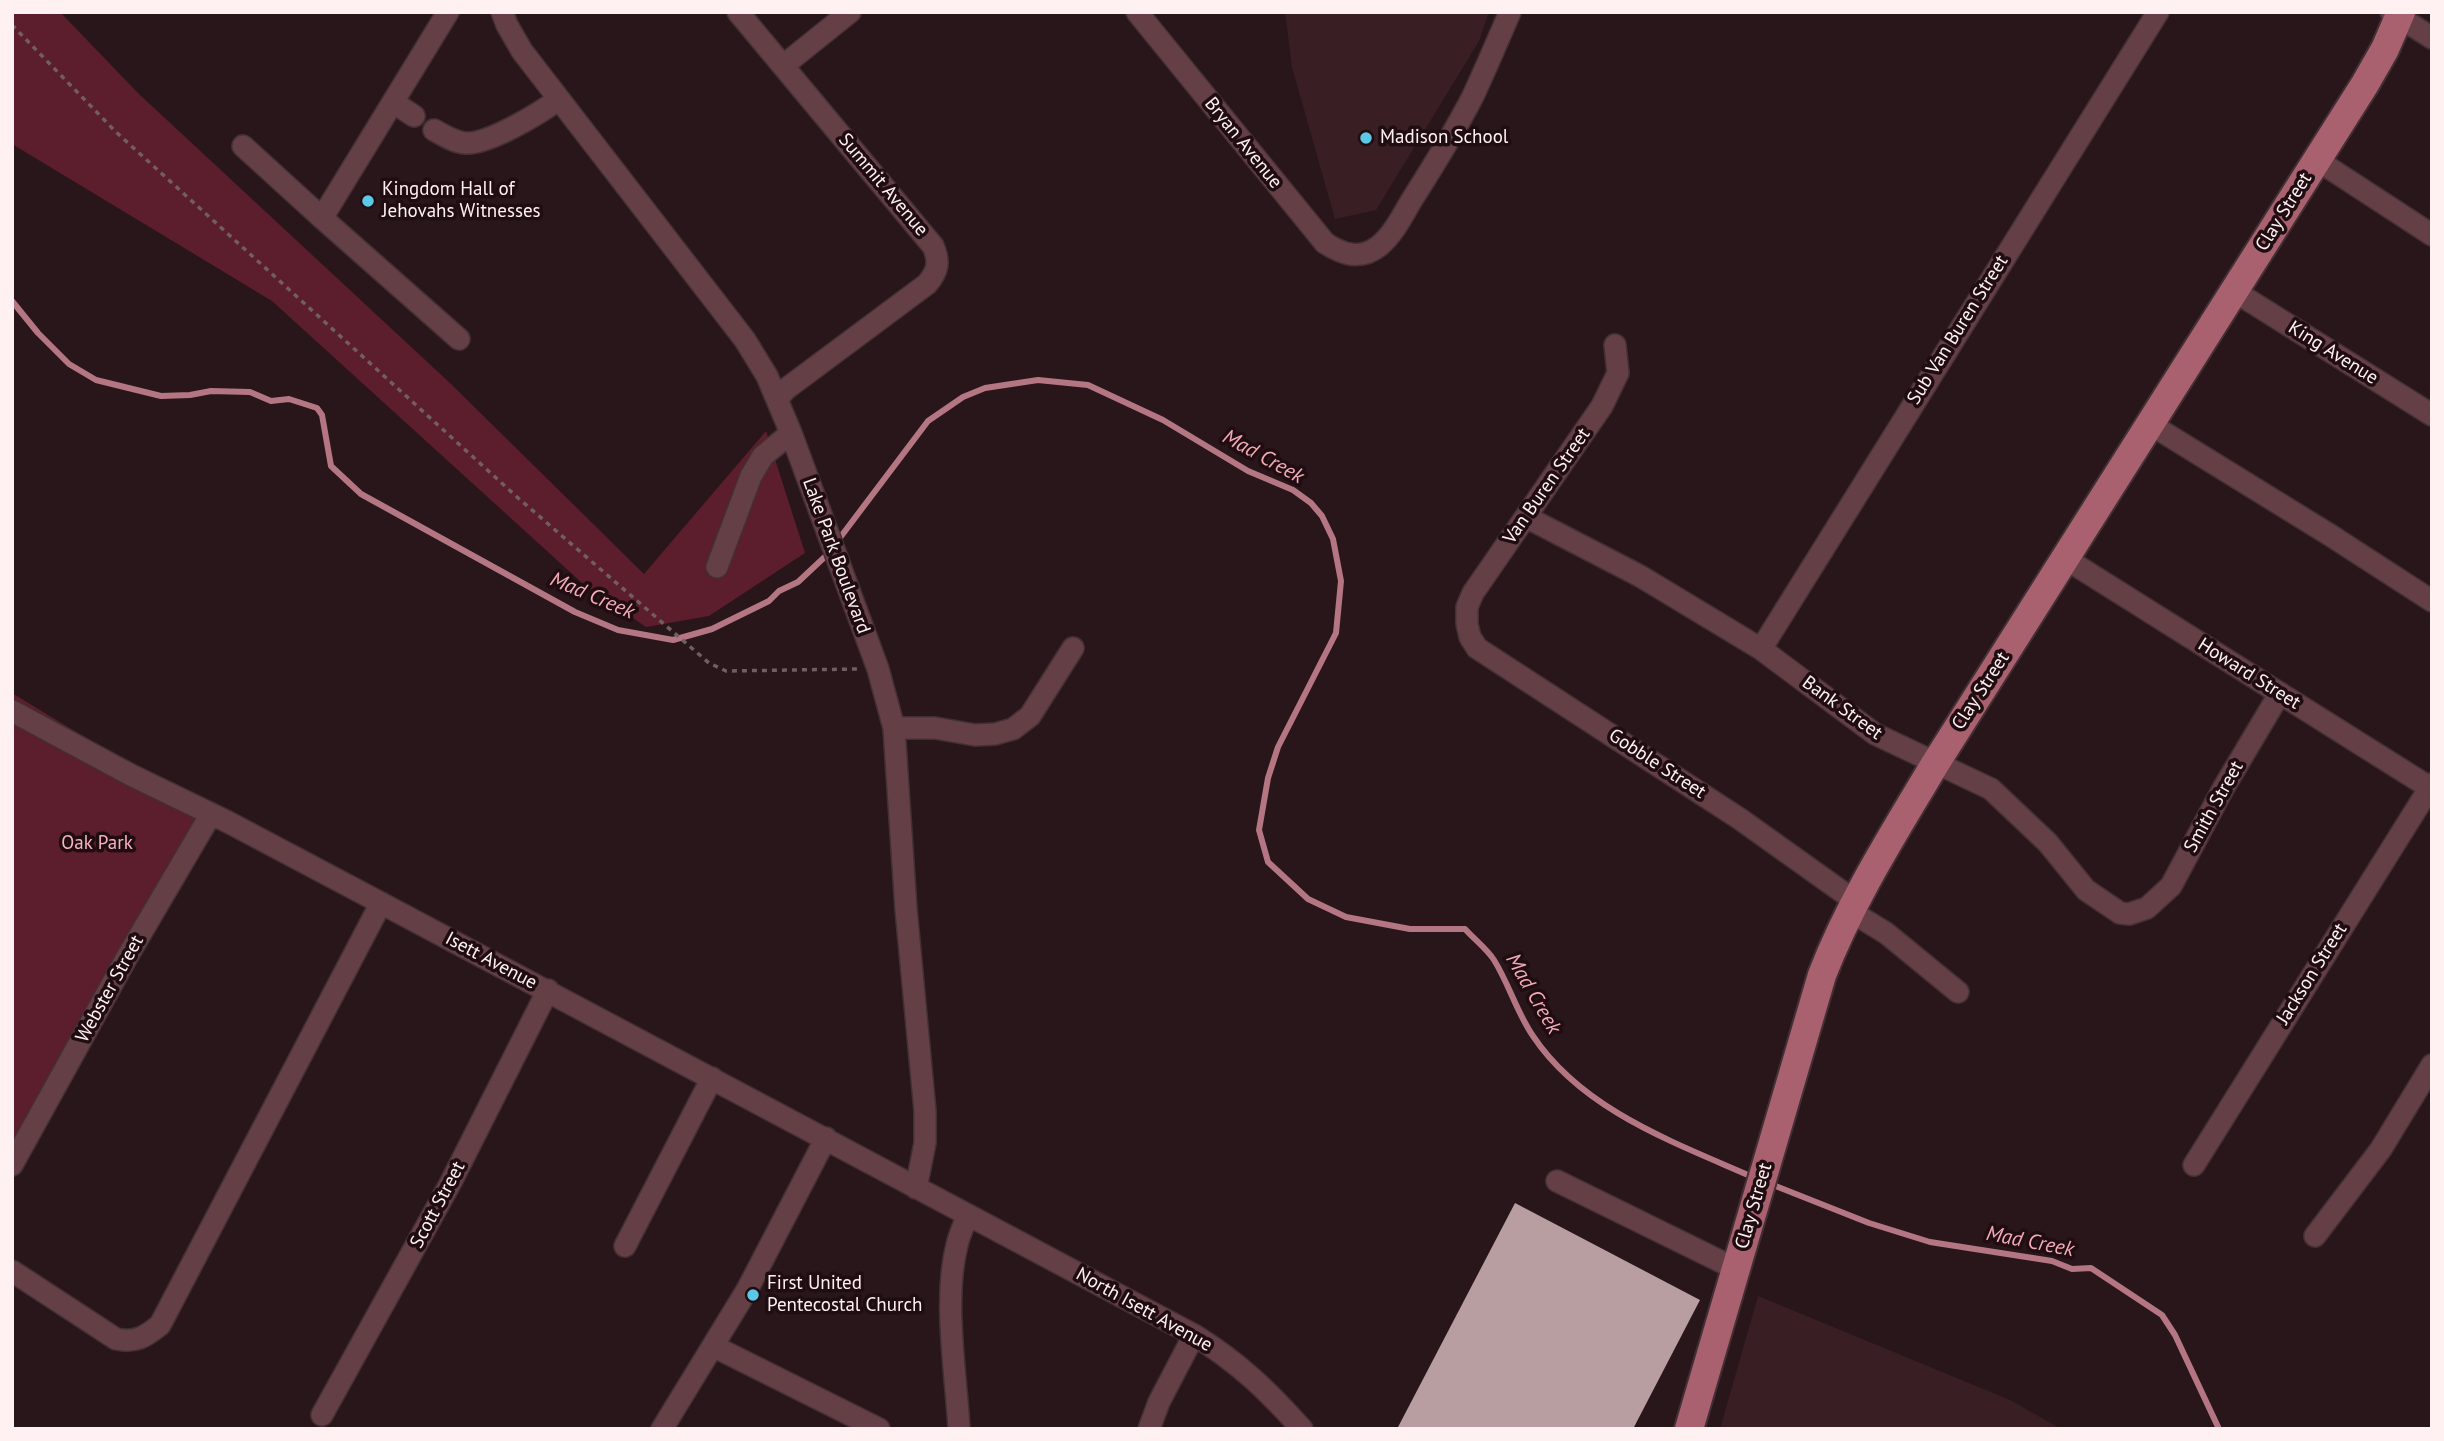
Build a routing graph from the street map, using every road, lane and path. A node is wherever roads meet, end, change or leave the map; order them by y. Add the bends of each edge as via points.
1 (448, 12) edge
2 (502, 12) edge
3 (738, 12) edge
4 (850, 12) edge
5 (1137, 12) edge
6 (1510, 12) edge
7 (2158, 12) edge
8 (2397, 14) edge
9 (12, 25) edge
10 (2432, 38) edge
11 (784, 65) junction
12 (559, 99) junction
13 (393, 102) junction
14 (414, 116) dead end
15 (434, 130) dead end
16 (243, 146) dead end
17 (2317, 159) junction
18 (322, 218) junction
19 (2432, 235) edge
20 (2234, 291) junction
21 (459, 339) dead end
22 (1615, 345) dead end
23 (777, 398) junction
24 (2432, 415) edge
25 (2150, 424) junction
26 (791, 433) junction
27 (1526, 517) junction
28 (2066, 559) junction
29 (717, 567) dead end
30 (2432, 601) edge
31 (1467, 624) joint
32 (1073, 648) dead end
33 (1761, 649) junction
34 (878, 669) junction
35 (2280, 693) junction
36 (12, 711) edge
37 (894, 728) junction
38 (1935, 764) junction
39 (2431, 787) edge
40 (211, 814) junction
41 (381, 902) junction
42 (1853, 906) junction
43 (2138, 912) joint
44 (548, 990) junction
45 (1958, 992) dead end
46 (2432, 1065) edge
47 (712, 1078) junction
48 (825, 1138) junction
49 (12, 1165) edge
50 (2194, 1165) dead end
51 (1557, 1181) dead end
52 (916, 1188) junction
53 (968, 1215) junction
54 (2315, 1236) dead end
55 (625, 1246) dead end
56 (1736, 1269) junction
57 (12, 1271) edge
58 (1194, 1335) junction
59 (713, 1346) junction
60 (322, 1415) dead end
61 (662, 1429) edge
62 (879, 1429) edge
63 (959, 1429) edge
64 (1149, 1429) edge
65 (1303, 1429) edge
66 (1689, 1429) edge

1 - 13 street
2 - 12 street, Lake Park Boulevard via 522,51
3 - 11 street, Summit Avenue
4 - 11 street
5 - 6 street, Bryan Avenue via 1325,243 1340,253 1361,255 1377,248 1390,234 1440,155 1472,98
7 - 33 street, Sub Van Buren Street
8 - 10 street
8 - 17 main road, Clay Street via 2385,49
9 - 34 path via 116,132 517,497 709,663 726,671
11 - 23 street, Summit Avenue via 939,259 928,284
12 - 15 street via 535,117 479,141 466,143
12 - 23 street, Lake Park Boulevard via 745,340
13 - 14 street
13 - 18 street
16 - 18 street
17 - 19 street
17 - 20 main road, Clay Street
18 - 21 street
20 - 24 street, King Avenue
20 - 25 main road, Clay Street
22 - 27 street, Van Buren Street via 1618,373 1613,386
23 - 26 street, Lake Park Boulevard
25 - 28 main road, Clay Street
25 - 30 street
26 - 29 street via 763,456 751,476
26 - 34 street, Lake Park Boulevard
27 - 31 street, Van Buren Street via 1473,593
27 - 33 street, Bank Street via 1640,576
28 - 35 street, Howard Street
28 - 38 main road, Clay Street
31 - 42 street, Gobble Street via 1477,648 1740,819
32 - 37 street via 1030,716 1013,729 975,735 934,727
33 - 38 street, Bank Street via 1875,734
34 - 37 street, Lake Park Boulevard
35 - 39 street, Howard Street
35 - 43 street, Smith Street via 2171,886
36 - 40 street, Isett Avenue
37 - 52 street, Lake Park Boulevard via 925,1111 925,1143
38 - 42 main road, Clay Street
38 - 43 street, Bank Street via 1991,789 2048,843 2086,890 2110,908 2120,913
39 - 50 street, Jackson Street
40 - 41 street, Isett Avenue
40 - 49 street, Webster Street
41 - 44 street, Isett Avenue
41 - 57 street via 160,1325 143,1339 117,1339
42 - 45 street, Gobble Street
42 - 56 main road, Clay Street via 1822,975
44 - 47 street, Isett Avenue
44 - 60 street, Scott Street via 451,1182
46 - 54 street via 2381,1149
47 - 48 street, Isett Avenue
47 - 55 street
48 - 52 street, Isett Avenue
48 - 59 street
51 - 56 street
52 - 53 street, Isett Avenue
53 - 58 street, North Isett Avenue
53 - 63 street via 957,1243 952,1277
56 - 66 main road, Clay Street
58 - 64 street
58 - 65 street, North Isett Avenue via 1244,1368
59 - 61 street
59 - 62 street

